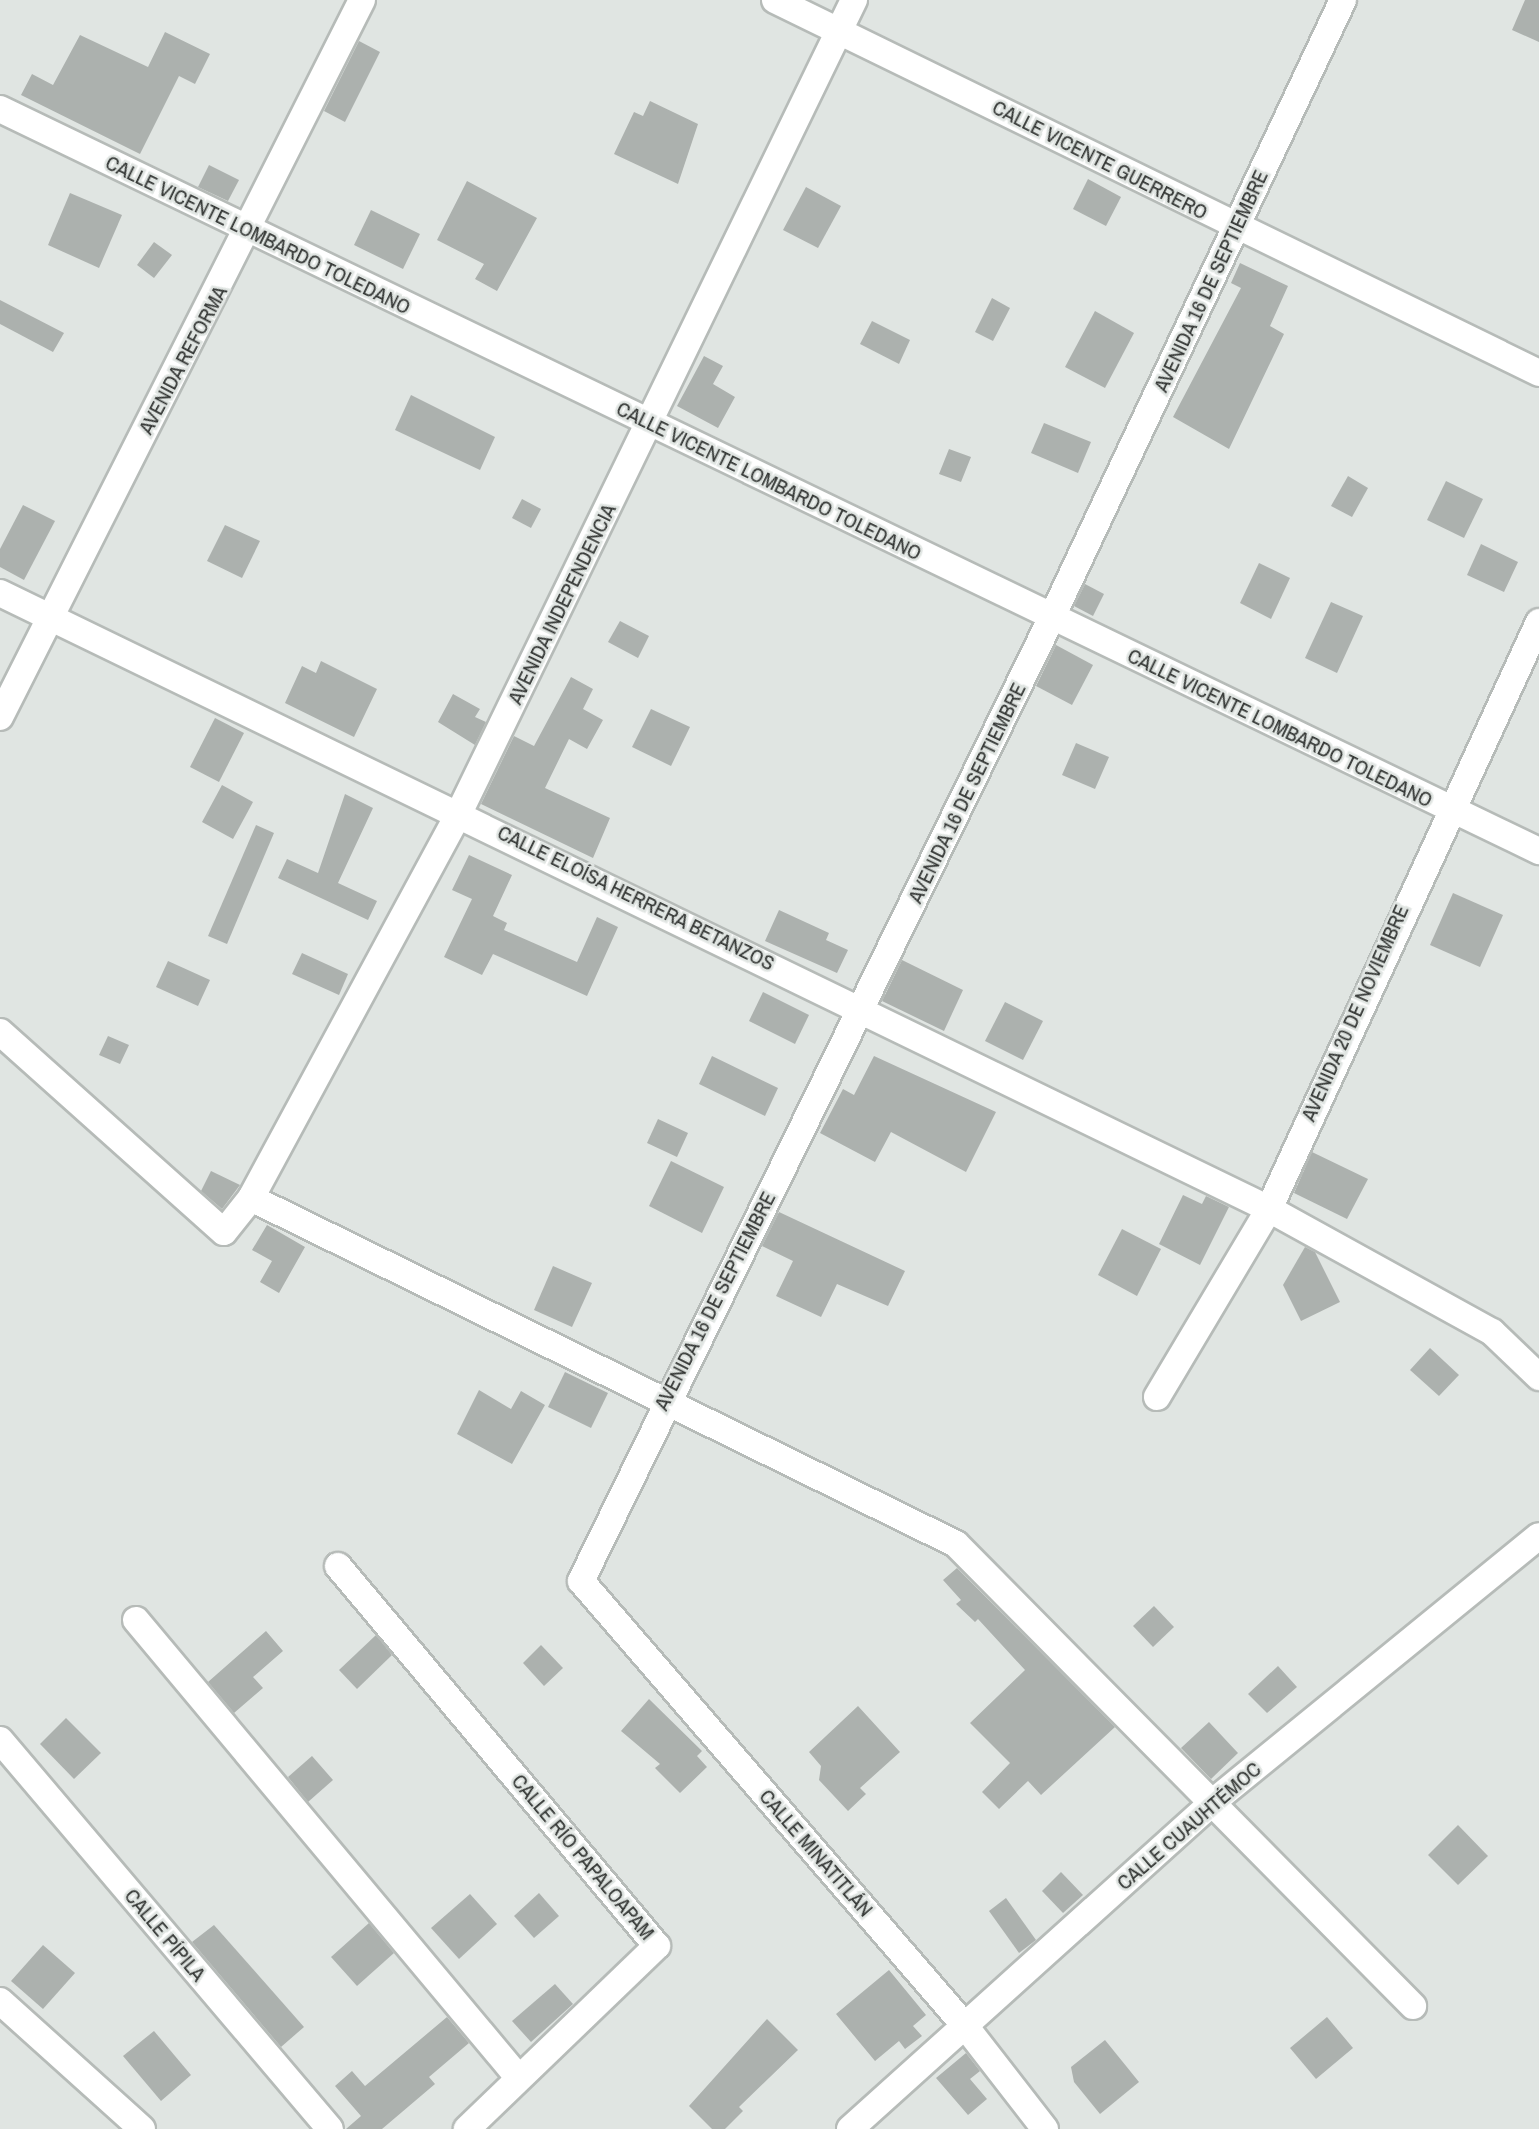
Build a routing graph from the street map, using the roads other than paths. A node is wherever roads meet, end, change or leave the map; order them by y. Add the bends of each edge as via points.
1 (362, 0) edge
2 (775, 0) edge
3 (854, 0) edge
4 (1343, 0) edge
5 (839, 30) junction
6 (0, 109) edge
7 (1236, 228) junction
8 (250, 231) junction
9 (1539, 373) edge
10 (651, 425) junction
11 (0, 593) edge
12 (49, 617) junction
13 (1052, 617) junction
14 (1539, 622) edge
15 (0, 717) edge
16 (1448, 810) junction
17 (459, 813) junction
18 (1539, 851) edge
19 (863, 1008) junction
20 (0, 1032) edge
21 (251, 1198) junction
22 (1269, 1209) junction
23 (1539, 1377) edge
24 (1157, 1397) dead end
25 (664, 1401) junction
26 (1538, 1539) edge
27 (338, 1566) dead end
28 (581, 1581) joint
29 (136, 1620) dead end
30 (0, 1740) edge
31 (1214, 1801) junction
32 (0, 2001) edge
33 (1413, 2006) dead end
34 (967, 2027) junction
35 (518, 2077) junction
36 (142, 2129) edge
37 (330, 2129) edge
38 (467, 2129) edge
39 (850, 2129) edge
40 (1045, 2129) edge

1 - 8 street, AVENIDA REFORMA
2 - 5 street, CALLE VICENTE GUERRERO
3 - 5 street, AVENIDA INDEPENDENCIA
4 - 7 street, AVENIDA 16 DE SEPTIEMBRE
5 - 7 street, CALLE VICENTE GUERRERO
5 - 10 street, AVENIDA INDEPENDENCIA
6 - 8 street, CALLE VICENTE LOMBARDO TOLEDANO
7 - 9 street, CALLE VICENTE GUERRERO
7 - 13 street, AVENIDA 16 DE SEPTIEMBRE
8 - 10 street, CALLE VICENTE LOMBARDO TOLEDANO
8 - 12 street, AVENIDA REFORMA
10 - 13 street, CALLE VICENTE LOMBARDO TOLEDANO
10 - 17 street, AVENIDA INDEPENDENCIA
11 - 12 street, CALLE ELOÍSA HERRERA BETANZOS
12 - 15 street, AVENIDA REFORMA
12 - 17 street, CALLE ELOÍSA HERRERA BETANZOS
13 - 16 street, CALLE VICENTE LOMBARDO TOLEDANO
13 - 19 street, AVENIDA 16 DE SEPTIEMBRE
14 - 16 street, AVENIDA 20 DE NOVIEMBRE
16 - 18 street, CALLE VICENTE LOMBARDO TOLEDANO
16 - 22 street, AVENIDA 20 DE NOVIEMBRE
17 - 19 street, CALLE ELOÍSA HERRERA BETANZOS
17 - 21 street, AVENIDA INDEPENDENCIA
19 - 22 street, CALLE ELOÍSA HERRERA BETANZOS
19 - 25 street, AVENIDA 16 DE SEPTIEMBRE
20 - 21 street, AVENIDA INDEPENDENCIA via 224,1232
21 - 25 street
22 - 23 street, CALLE ELOÍSA HERRERA BETANZOS via 1492,1332
22 - 24 street, AVENIDA 20 DE NOVIEMBRE
25 - 28 street, AVENIDA 16 DE SEPTIEMBRE
25 - 31 street via 956,1544
26 - 31 street, CALLE CUAUHTÉMOC
27 - 35 street, CALLE RÍO PAPALOAPAM via 657,1946
28 - 34 street, CALLE MINATITLÁN
29 - 35 street
30 - 37 street, CALLE PÍPILA
31 - 33 street
31 - 34 street, CALLE CUAUHTÉMOC
32 - 36 street
34 - 39 street, CALLE CUAUHTÉMOC
34 - 40 street, CALLE MINATITLÁN
35 - 38 street, CALLE RÍO PAPALOAPAM

